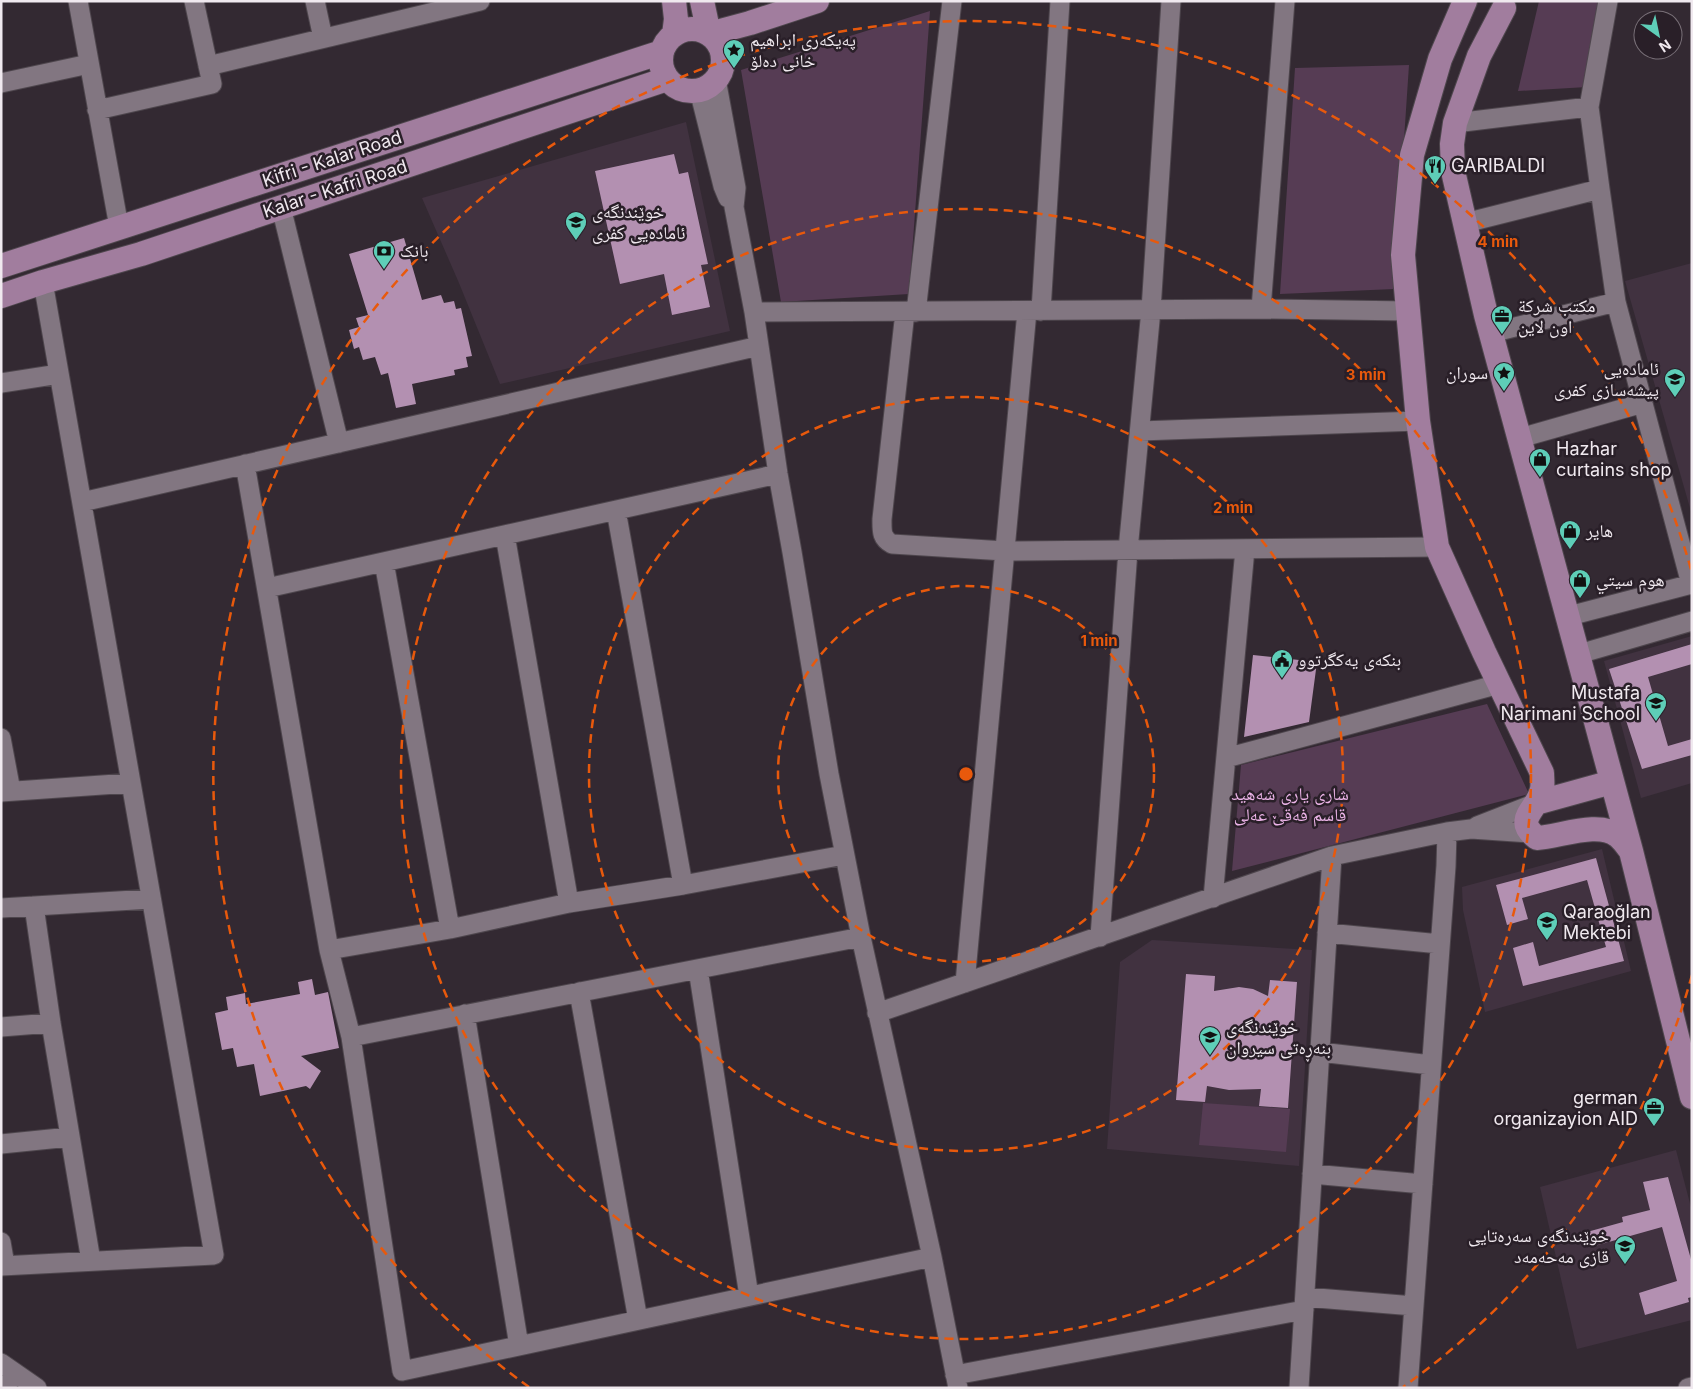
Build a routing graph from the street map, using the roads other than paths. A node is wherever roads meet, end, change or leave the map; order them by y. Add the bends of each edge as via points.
1 (78, 1) edge
2 (194, 1) edge
3 (315, 1) edge
4 (480, 1) edge
5 (674, 1) edge
6 (702, 1) edge
7 (817, 1) edge
8 (952, 1) edge
9 (1060, 1) edge
10 (1171, 1) edge
11 (1285, 1) edge
12 (1465, 1) edge
13 (1476, 1) edge
14 (1608, 1) edge
15 (1509, 4) edge
16 (434, 6) edge
17 (709, 34) junction
18 (323, 38) junction
19 (668, 44) junction
20 (89, 64) junction
21 (208, 66) junction
22 (667, 79) junction
23 (1, 83) edge
24 (708, 85) junction
25 (1589, 107) junction
26 (97, 110) junction
27 (1454, 123) junction
28 (1600, 189) junction
29 (280, 207) junction
30 (1465, 223) junction
31 (118, 228) junction
32 (1, 266) edge
33 (43, 282) junction
34 (1, 296) edge
35 (1616, 302) junction
36 (1262, 309) junction
37 (1151, 310) junction
38 (1034, 311) junction
39 (1408, 311) junction
40 (754, 312) junction
41 (911, 312) junction
42 (1491, 332) junction
43 (759, 346) junction
44 (59, 374) junction
45 (1, 383) edge
46 (1643, 403) junction
47 (1418, 421) junction
48 (1140, 431) junction
49 (1520, 438) junction
50 (339, 443) junction
51 (245, 464) junction
52 (778, 474) junction
53 (82, 502) junction
54 (616, 510) junction
55 (505, 535) junction
56 (1436, 547) junction
57 (1245, 549) junction
58 (1128, 550) junction
59 (1005, 551) junction
60 (384, 562) junction
61 (1692, 584) edge
62 (267, 588) junction
63 (1569, 616) junction
64 (1692, 621) edge
65 (1579, 654) junction
66 (1499, 684) junction
67 (1, 738) edge
68 (1226, 758) junction
69 (131, 783) junction
70 (1614, 790) junction
71 (6, 791) edge
72 (1536, 803) junction
73 (1472, 829) junction
74 (1586, 830) junction
75 (1447, 832) junction
76 (1530, 833) junction
77 (1631, 850) junction
78 (844, 855) junction
79 (1332, 856) junction
80 (683, 885) junction
81 (1212, 898) junction
82 (151, 899) junction
83 (569, 903) junction
84 (34, 906) junction
85 (1, 908) edge
86 (450, 929) junction
87 (1327, 933) junction
88 (861, 937) junction
89 (1100, 937) junction
90 (1440, 944) junction
91 (329, 950) junction
92 (698, 969) junction
93 (964, 983) junction
94 (579, 992) junction
95 (877, 1013) junction
96 (465, 1014) junction
97 (51, 1023) junction
98 (1, 1027) edge
99 (350, 1036) junction
100 (1320, 1052) junction
101 (1431, 1065) junction
102 (1692, 1097) edge
103 (70, 1137) junction
104 (1, 1144) edge
105 (1312, 1174) junction
106 (1423, 1184) junction
107 (1, 1242) edge
108 (932, 1257) junction
109 (91, 1261) junction
110 (3, 1265) edge
111 (749, 1296) junction
112 (1304, 1304) junction
113 (1414, 1306) junction
114 (638, 1320) junction
115 (519, 1346) junction
116 (7, 1375) edge
117 (954, 1384) edge
118 (1692, 1387) edge
119 (37, 1388) edge
120 (1299, 1388) edge
121 (1408, 1388) edge
122 (1688, 1388) edge

1 - 20 street
2 - 21 street
3 - 18 street
4 - 16 street
5 - 19 main road via 676,19
6 - 17 main road
7 - 17 main road
8 - 41 street
9 - 38 street
10 - 37 street
11 - 36 street
12 - 39 main road via 1440,59 1412,155 1403,255
13 - 15 main road via 1487,8
14 - 25 street
15 - 27 main road via 1479,56
16 - 18 street
17 - 19 main road via 691,29
17 - 24 main road via 720,48 722,65
18 - 21 street
19 - 22 main road via 661,62
19 - 31 main road, Kifri - Kalar Road
20 - 23 street
20 - 26 street
21 - 26 street via 212,84
22 - 24 main road via 690,91
22 - 29 main road, Kalar - Kafri Road
24 - 40 street via 725,192 734,207
25 - 27 street
25 - 28 street
26 - 31 street
27 - 30 main road via 1453,170
28 - 30 street
28 - 35 street
29 - 33 main road, Kalar - Kafri Road via 141,254
29 - 50 street
30 - 42 main road
31 - 32 main road, Kifri - Kalar Road
33 - 34 main road, Kalar - Kafri Road
33 - 44 street
35 - 42 street
35 - 46 street
36 - 37 street
36 - 39 street
37 - 38 street
37 - 48 street
38 - 41 street
38 - 59 street
39 - 47 main road
40 - 41 street
40 - 43 street
41 - 59 street via 882,534 885,541 892,544
42 - 49 main road
43 - 50 street
43 - 52 street
44 - 45 street
44 - 53 street
46 - 49 street
46 - 61 street
47 - 48 street
47 - 56 main road
48 - 58 street
49 - 63 main road
50 - 51 street
51 - 53 street
51 - 62 street
52 - 54 street
52 - 78 street
53 - 69 street
54 - 55 street
54 - 80 street
55 - 60 street
55 - 83 street
56 - 57 street
56 - 66 main road
57 - 58 street
57 - 68 street
58 - 59 street
58 - 89 street
59 - 93 street
60 - 62 street
60 - 86 street
61 - 63 street
62 - 91 street
63 - 65 main road
64 - 65 street
65 - 70 main road
66 - 68 street
66 - 72 main road via 1542,773 1542,789
67 - 71 street
68 - 81 street
69 - 71 street
69 - 82 street
70 - 72 main road
70 - 74 main road via 1603,815
70 - 77 main road
72 - 73 street
72 - 76 main road via 1527,816 1526,825
73 - 75 street
73 - 76 street
74 - 76 main road via 1547,838 1537,838
74 - 77 main road via 1617,834
75 - 79 street
75 - 90 street
77 - 102 main road
78 - 80 street
78 - 88 street
79 - 81 street
79 - 87 street
80 - 83 street
81 - 89 street
82 - 84 street
82 - 109 street via 214,1255
83 - 86 street
84 - 85 street
84 - 97 street
86 - 91 street
87 - 90 street
87 - 100 street
88 - 92 street
88 - 95 street
89 - 93 street
90 - 101 street
91 - 99 street
92 - 94 street
92 - 111 street
93 - 95 street
94 - 96 street
94 - 114 street
95 - 108 street
96 - 99 street
96 - 115 street
97 - 98 street
97 - 103 street
99 - 115 street via 402,1371
100 - 101 street
100 - 105 street
101 - 106 street
103 - 104 street
103 - 109 street
105 - 106 street
105 - 112 street
106 - 113 street
107 - 110 street
108 - 111 street
108 - 117 street
109 - 110 street
111 - 114 street
112 - 113 street
112 - 117 street
112 - 120 street
113 - 121 street
114 - 115 street
116 - 119 street
118 - 122 street

